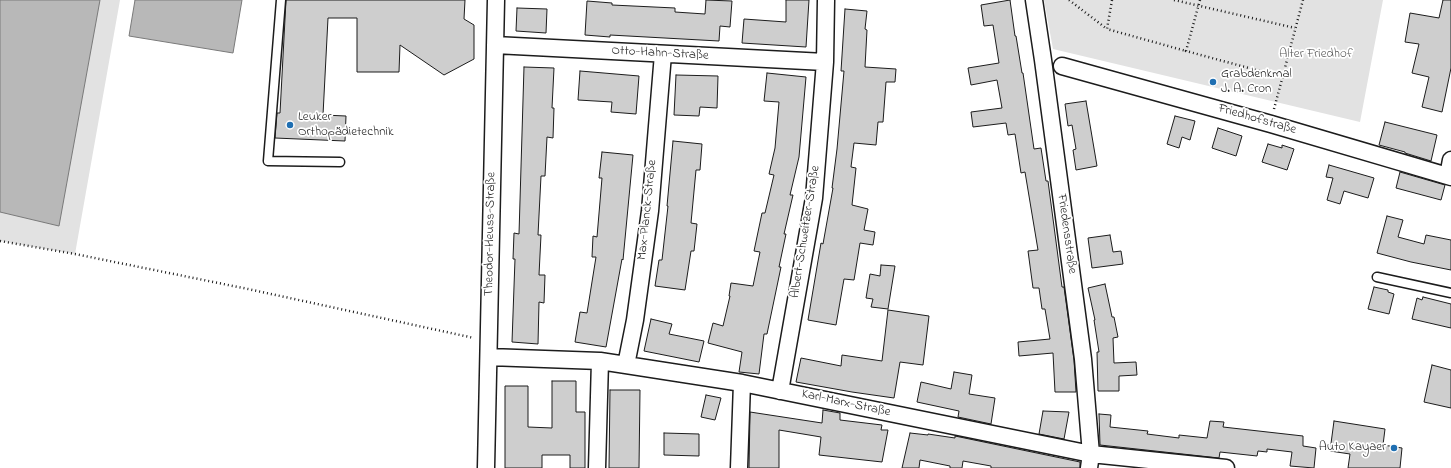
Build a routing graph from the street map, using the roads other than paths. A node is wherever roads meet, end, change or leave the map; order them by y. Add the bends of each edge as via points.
1 (281, 0) edge
2 (496, 0) edge
3 (826, 0) edge
4 (1034, 0) edge
5 (495, 44) junction
6 (663, 54) junction
7 (826, 62) junction
8 (1062, 66) dead end
9 (1451, 160) edge
10 (340, 162) dead end
11 (1449, 177) edge
12 (1377, 276) dead end
13 (1451, 293) edge
14 (488, 357) junction
15 (600, 361) junction
16 (626, 365) junction
17 (742, 383) junction
18 (780, 391) junction
19 (1090, 461) edge
20 (486, 468) edge
21 (598, 468) edge
22 (739, 468) edge
23 (1226, 468) edge

1 - 10 lane via 268,161
2 - 5 street, Theodor-Heuss-Straße
3 - 7 street, Albert-Schweitzer-Straße
4 - 19 street, Friedensstraße via 1082,351
5 - 6 street, Otto-Hahn-Straße
5 - 14 street, Theodor-Heuss-Straße
6 - 7 street, Otto-Hahn-Straße
6 - 16 street, Max-Planck-Straße via 650,211
7 - 18 street, Albert-Schweitzer-Straße via 814,198
8 - 11 street, Friedhofstraße
9 - 11 street
12 - 13 lane
14 - 15 street, Karl-Marx-Straße
14 - 20 street, Theodor-Heuss-Straße
15 - 16 street, Karl-Marx-Straße
15 - 21 street
16 - 17 street, Karl-Marx-Straße
17 - 18 street, Karl-Marx-Straße
17 - 22 street
18 - 19 street, Karl-Marx-Straße
19 - 23 street, Karl-Marx-Straße

